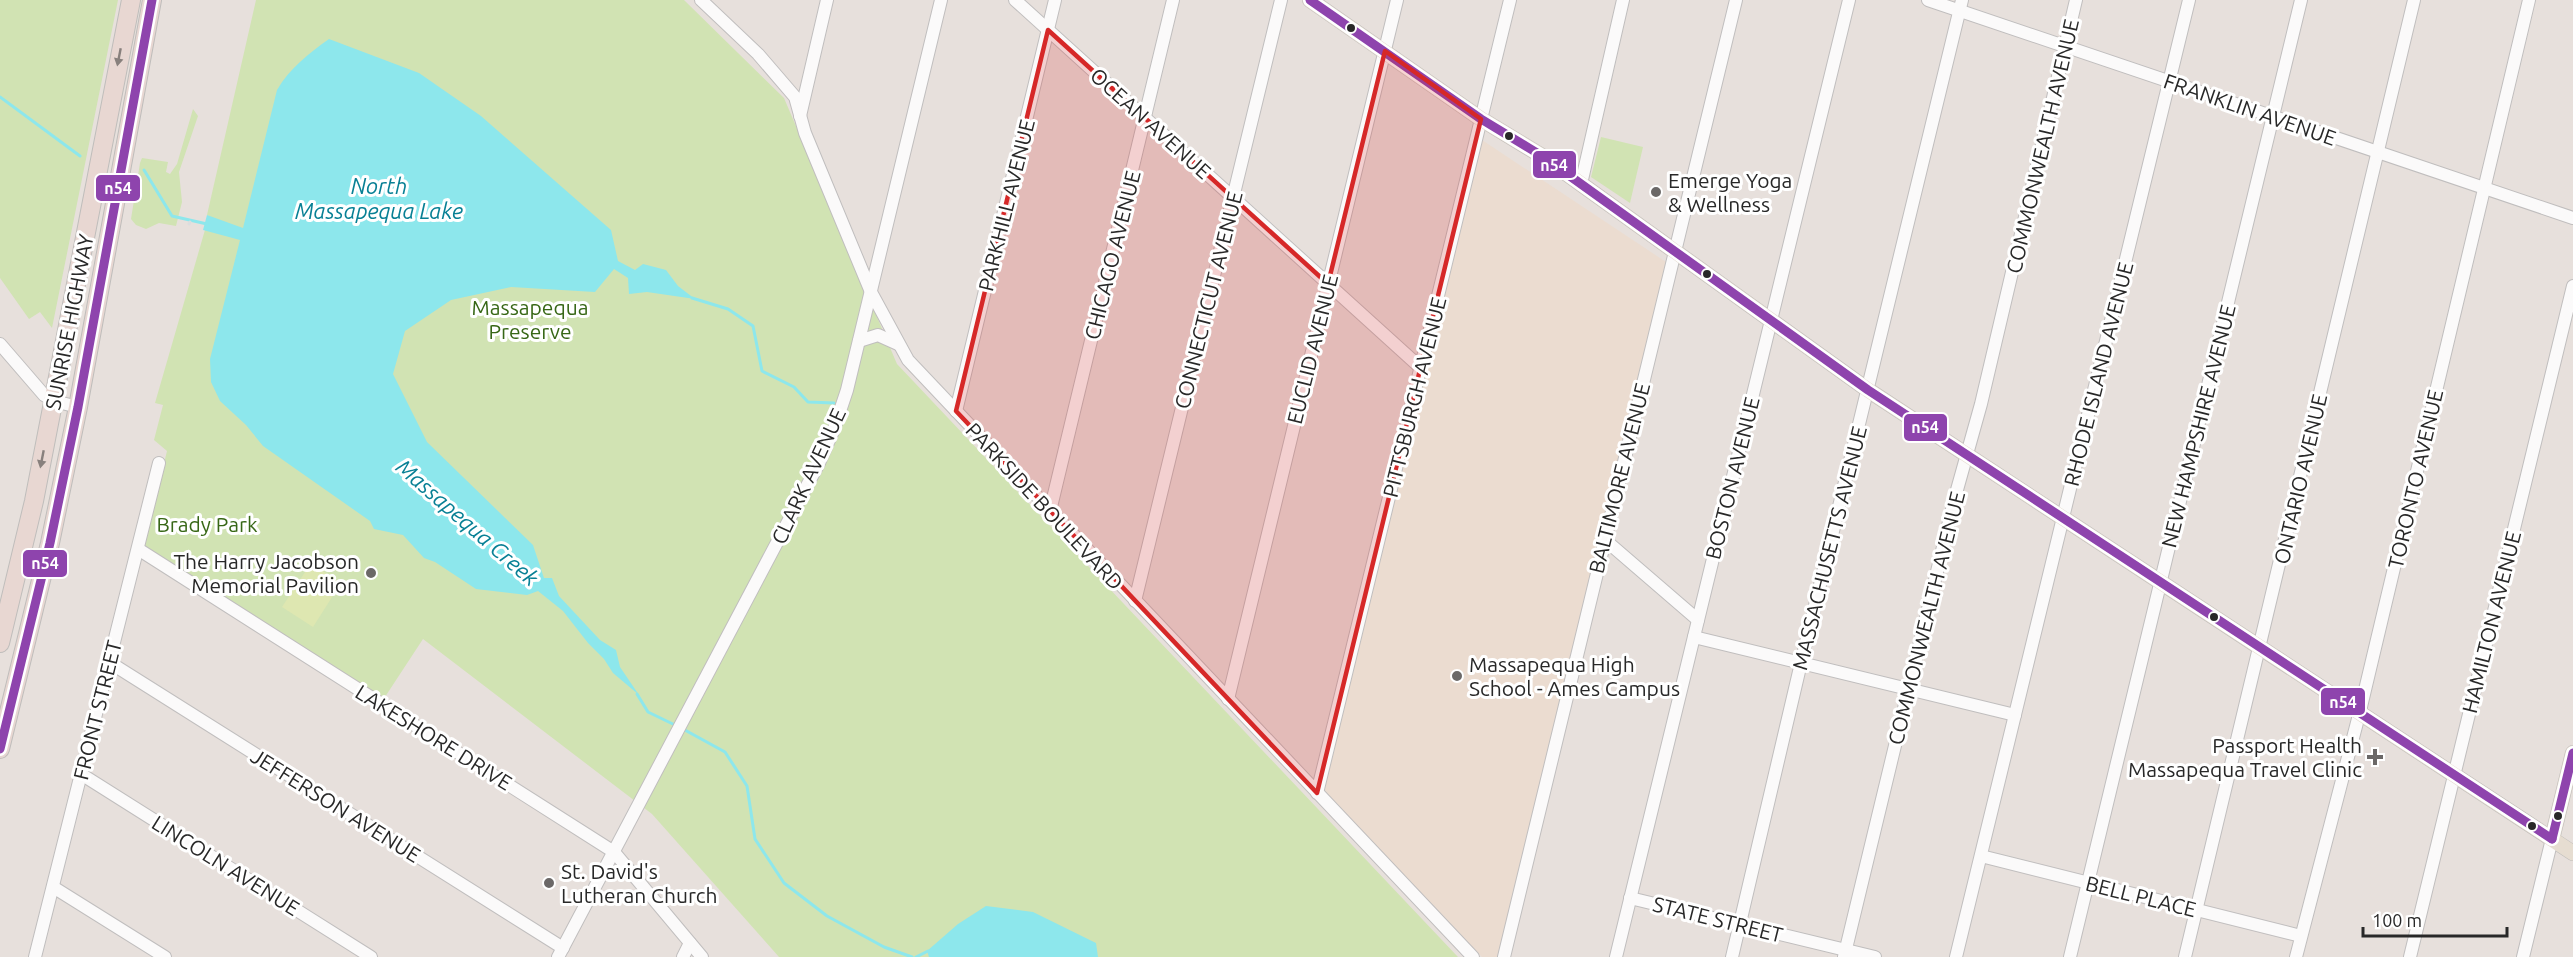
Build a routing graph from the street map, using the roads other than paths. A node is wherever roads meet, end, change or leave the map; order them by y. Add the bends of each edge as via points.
1 (130, 0) edge
2 (152, 0) edge
3 (701, 0) edge
4 (827, 0) edge
5 (941, 0) edge
6 (1015, 0) edge
7 (1055, 0) edge
8 (1173, 0) edge
9 (1281, 0) edge
10 (1310, 0) edge
11 (1397, 0) edge
12 (1510, 0) edge
13 (1623, 0) edge
14 (1736, 0) edge
15 (1849, 0) edge
16 (1928, 0) edge
17 (2076, 0) edge
18 (2189, 0) edge
19 (2301, 0) edge
20 (2414, 0) edge
21 (2529, 0) edge
22 (714, 5) edge
23 (1961, 5) edge
24 (1048, 30) junction
25 (2065, 46) junction
26 (1385, 51) junction
27 (2169, 82) junction
28 (800, 117) junction
29 (1145, 117) junction
30 (2273, 117) junction
31 (1481, 119) junction
32 (2378, 152) junction
33 (1581, 184) junction
34 (2483, 188) junction
35 (1233, 199) junction
36 (2573, 218) edge
37 (1674, 252) junction
38 (1328, 284) junction
39 (2573, 286) edge
40 (871, 291) junction
41 (1770, 322) junction
42 (859, 341) junction
43 (0, 344) edge
44 (898, 344) junction
45 (1421, 368) junction
46 (1868, 390) junction
47 (54, 401) junction
48 (78, 407) junction
49 (956, 411) junction
50 (1967, 456) junction
51 (159, 462) dead end
52 (1050, 511) junction
53 (2063, 516) junction
54 (1604, 539) junction
55 (138, 549) junction
56 (2161, 582) junction
57 (5, 601) edge
58 (1135, 601) junction
59 (1698, 620) junction
60 (1694, 637) junction
61 (0, 643) edge
62 (2259, 646) junction
63 (109, 662) junction
64 (1801, 663) junction
65 (1909, 689) junction
66 (1228, 699) junction
67 (2360, 711) junction
68 (2015, 715) junction
69 (0, 749) edge
70 (2573, 753) edge
71 (81, 774) junction
72 (2454, 775) junction
73 (1317, 793) junction
74 (2552, 839) junction
75 (614, 852) junction
76 (2573, 853) edge
77 (1981, 856) junction
78 (2088, 883) junction
79 (53, 887) junction
80 (1630, 898) junction
81 (2196, 909) junction
82 (1740, 924) junction
83 (2301, 936) junction
84 (690, 943) junction
85 (560, 952) edge
86 (1845, 953) edge
87 (35, 957) edge
88 (165, 957) edge
89 (371, 957) edge
90 (683, 957) edge
91 (702, 957) edge
92 (1473, 957) edge
93 (1504, 957) edge
94 (1616, 957) edge
95 (1732, 957) edge
96 (1875, 957) edge
97 (1956, 957) edge
98 (2070, 957) edge
99 (2185, 957) edge
100 (2296, 957) edge
101 (2410, 957) edge
102 (2523, 957) edge

1 -> 47 highway, SUNRISE HIGHWAY
2 - 48 highway, SUNRISE HIGHWAY
3 - 22 street, PARKSIDE BOULEVARD
4 - 28 street
5 - 40 street, CLARK AVENUE
6 - 24 street, OCEAN AVENUE
7 - 24 street, PARKHILL AVENUE
8 - 29 street, CHICAGO AVENUE
9 - 35 street, CONNECTICUT AVENUE
10 - 26 main road
11 - 26 street, EUCLID AVENUE
12 - 31 street, PITTSBURGH AVENUE
13 - 33 street
14 - 37 street, BALTIMORE AVENUE
15 - 41 street, BOSTON AVENUE
16 - 23 street, FRANKLIN AVENUE
17 - 25 street, COMMONWEALTH AVENUE
18 - 27 street, RHODE ISLAND AVENUE
19 - 30 street, NEW HAMPSHIRE AVENUE
20 - 32 street, ONTARIO AVENUE
21 - 34 street, TORONTO AVENUE
22 - 28 street, PARKSIDE BOULEVARD via 786,85 795,97
23 - 25 street, FRANKLIN AVENUE
23 - 46 street, MASSACHUSETTS AVENUE
24 - 29 street, OCEAN AVENUE
24 - 49 street, PARKHILL AVENUE
25 - 27 street, FRANKLIN AVENUE
25 - 50 street, COMMONWEALTH AVENUE
26 - 31 main road
26 - 38 street, EUCLID AVENUE
27 - 30 street, FRANKLIN AVENUE
27 - 53 street, RHODE ISLAND AVENUE
28 - 40 street, PARKSIDE BOULEVARD
29 - 35 street, OCEAN AVENUE
29 - 52 street, CHICAGO AVENUE
30 - 32 street, FRANKLIN AVENUE
30 - 56 street, NEW HAMPSHIRE AVENUE
31 - 33 main road
31 - 45 street, PITTSBURGH AVENUE
32 - 34 street, FRANKLIN AVENUE
32 - 62 street, ONTARIO AVENUE
33 - 37 main road
34 - 36 street, FRANKLIN AVENUE
34 - 67 street, TORONTO AVENUE
35 - 38 street, OCEAN AVENUE
35 - 58 street, CONNECTICUT AVENUE
37 - 41 main road
37 - 54 street, BALTIMORE AVENUE
38 - 45 street, OCEAN AVENUE
38 - 66 street, EUCLID AVENUE
39 - 72 street, HAMILTON AVENUE
40 - 42 street, CLARK AVENUE
40 - 44 street, PARKSIDE BOULEVARD
41 - 46 main road
41 - 59 street, BOSTON AVENUE
42 - 44 street via 878,335
42 - 75 street, CLARK AVENUE via 841,410 819,463
43 - 47 street via 35,387
44 - 49 street, PARKSIDE BOULEVARD
45 - 73 street, PITTSBURGH AVENUE
46 - 50 main road
46 - 64 street, MASSACHUSETTS AVENUE
47 - 48 street
47 -> 57 highway, SUNRISE HIGHWAY
48 - 69 highway, SUNRISE HIGHWAY via 39,593
49 - 52 street, PARKSIDE BOULEVARD
50 - 53 main road
50 - 65 street, COMMONWEALTH AVENUE
51 - 55 street, FRONT STREET
52 - 58 street, PARKSIDE BOULEVARD
53 - 56 main road
53 - 68 street, RHODE ISLAND AVENUE
54 - 59 street
54 - 93 street, BALTIMORE AVENUE
55 - 63 street, FRONT STREET
55 - 75 street, LAKESHORE DRIVE
56 - 62 main road
56 - 78 street, NEW HAMPSHIRE AVENUE
57 - 61 highway, SUNRISE HIGHWAY
58 - 66 street, PARKSIDE BOULEVARD
59 - 60 street, BOSTON AVENUE
60 - 64 street
60 - 80 street, BOSTON AVENUE
62 - 67 main road
62 - 81 street, ONTARIO AVENUE
63 - 71 street, FRONT STREET
63 - 85 street, JEFFERSON AVENUE
64 - 65 street
64 - 82 street, MASSACHUSETTS AVENUE
65 - 68 street
65 - 86 street, COMMONWEALTH AVENUE
66 - 73 street, PARKSIDE BOULEVARD
67 - 72 main road
67 - 83 street, TORONTO AVENUE
68 - 77 street, RHODE ISLAND AVENUE
70 - 74 main road
71 - 79 street, FRONT STREET
71 - 89 street, LINCOLN AVENUE
72 - 74 main road
72 - 101 street, HAMILTON AVENUE
73 - 92 street, PARKSIDE BOULEVARD
74 - 76 main road
74 - 102 street
75 - 84 street, LAKESHORE DRIVE
75 - 85 street, CLARK AVENUE
77 - 78 street, BELL PLACE
77 - 97 street, RHODE ISLAND AVENUE
78 - 81 street, BELL PLACE
78 - 98 street, NEW HAMPSHIRE AVENUE
79 - 87 street, FRONT STREET
79 - 88 street
80 - 82 street, STATE STREET
80 - 94 street, BOSTON AVENUE
81 - 83 street, BELL PLACE
81 - 99 street, ONTARIO AVENUE
82 - 86 street, STATE STREET
82 - 95 street, MASSACHUSETTS AVENUE
83 - 100 street, TORONTO AVENUE
84 - 90 street
84 - 91 street, LAKESHORE DRIVE
86 - 96 street, STATE STREET

